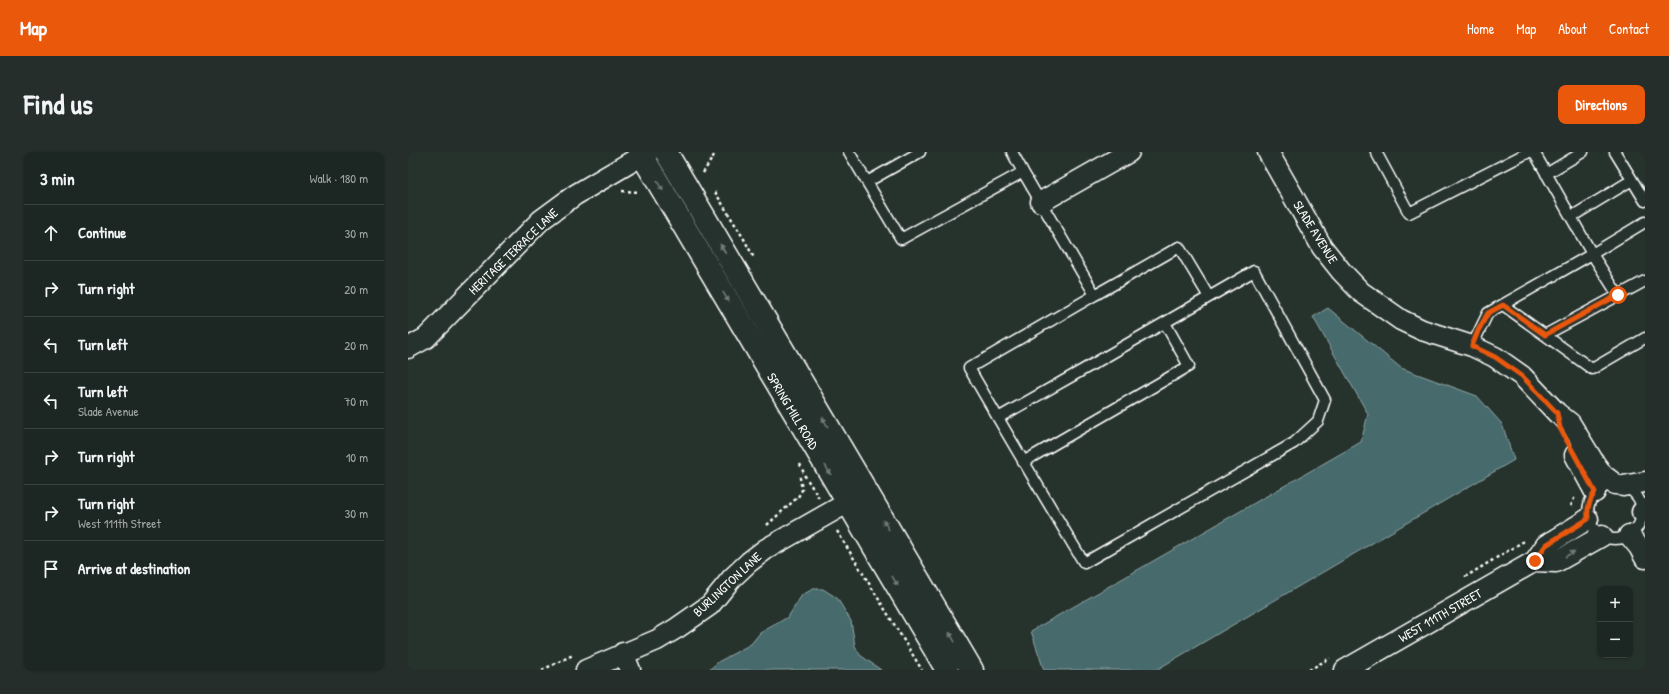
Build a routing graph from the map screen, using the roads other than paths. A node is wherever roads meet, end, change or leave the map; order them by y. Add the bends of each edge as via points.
1 (666, 152) edge
2 (849, 152) edge
3 (920, 152) edge
4 (1012, 152) edge
5 (1129, 152) edge
6 (1268, 152) edge
7 (1376, 152) edge
8 (1528, 152) edge
9 (1534, 152) edge
10 (1583, 152) edge
11 (1615, 152) edge
12 (643, 153) edge
13 (1023, 172) junction
14 (1546, 174) junction
15 (1632, 180) junction
16 (867, 182) junction
17 (1645, 201) edge
18 (1041, 202) junction
19 (1571, 217) junction
20 (1645, 222) edge
21 (1592, 254) junction
22 (1645, 281) edge
23 (1095, 295) junction
24 (1618, 295) junction
25 (1209, 297) junction
26 (1503, 305) junction
27 (1165, 322) junction
28 (1545, 335) junction
29 (1645, 338) edge
30 (1472, 346) junction
31 (408, 348) edge
32 (1557, 413) junction
33 (998, 418) junction
34 (1024, 462) junction
35 (1645, 482) edge
36 (1619, 485) junction
37 (866, 492) junction
38 (1595, 492) junction
39 (847, 502) junction
40 (1644, 511) edge
41 (1588, 519) junction
42 (1629, 535) junction
43 (1602, 536) junction
44 (1645, 558) edge
45 (1535, 561) junction
46 (581, 662) edge
47 (627, 662) edge
48 (947, 670) edge
49 (972, 670) edge
50 (1345, 670) edge

37 -> 1 street, SPRING MILL ROAD
2 - 16 lane
3 - 16 lane
4 - 13 lane
5 - 18 street
6 - 30 street, SLADE AVENUE via 1322,247 1361,292 1401,320 1422,330
7 - 8 lane via 1409,213
9 - 14 lane
10 - 14 lane
11 - 15 lane
12 - 31 street, HERITAGE TERRACE LANE via 575,195 541,220 426,338
12 -> 39 street, SPRING MILL ROAD
13 - 16 lane via 901,239
13 - 18 lane
14 - 19 lane
15 - 17 lane
15 - 19 lane
18 - 23 lane
19 - 21 lane
20 - 21 lane
21 - 24 lane
21 - 26 lane
22 - 24 lane
23 - 25 lane via 1180,247
23 - 33 lane via 969,368
24 - 28 lane
25 - 27 lane
25 - 34 lane via 1254,271 1325,400 1318,421 1294,443 1084,563
26 - 28 lane
26 - 30 lane via 1488,313
27 - 33 lane
27 - 34 lane via 1190,366
28 - 29 lane via 1592,369
30 - 32 street, SLADE AVENUE via 1495,357 1522,376
32 - 36 street, SLADE AVENUE via 1570,423 1603,475
32 - 38 street, SLADE AVENUE via 1560,428
33 - 34 lane
35 - 36 street
36 - 38 lane via 1607,485
36 - 40 lane via 1630,489 1637,496
37 - 39 street, BURLINGTON LANE
49 -> 37 street, SPRING MILL ROAD
38 - 41 lane via 1590,500
39 - 47 street, BURLINGTON LANE via 766,549 732,578 710,605
39 -> 48 street, SPRING MILL ROAD
40 - 42 lane via 1636,529
41 - 43 lane
41 - 45 street, WEST 111TH STREET via 1546,545
42 - 43 lane via 1611,539
42 - 44 street
45 -> 43 street via 1556,562
45 - 50 street, WEST 111TH STREET
46 - 47 street, BURLINGTON LANE

